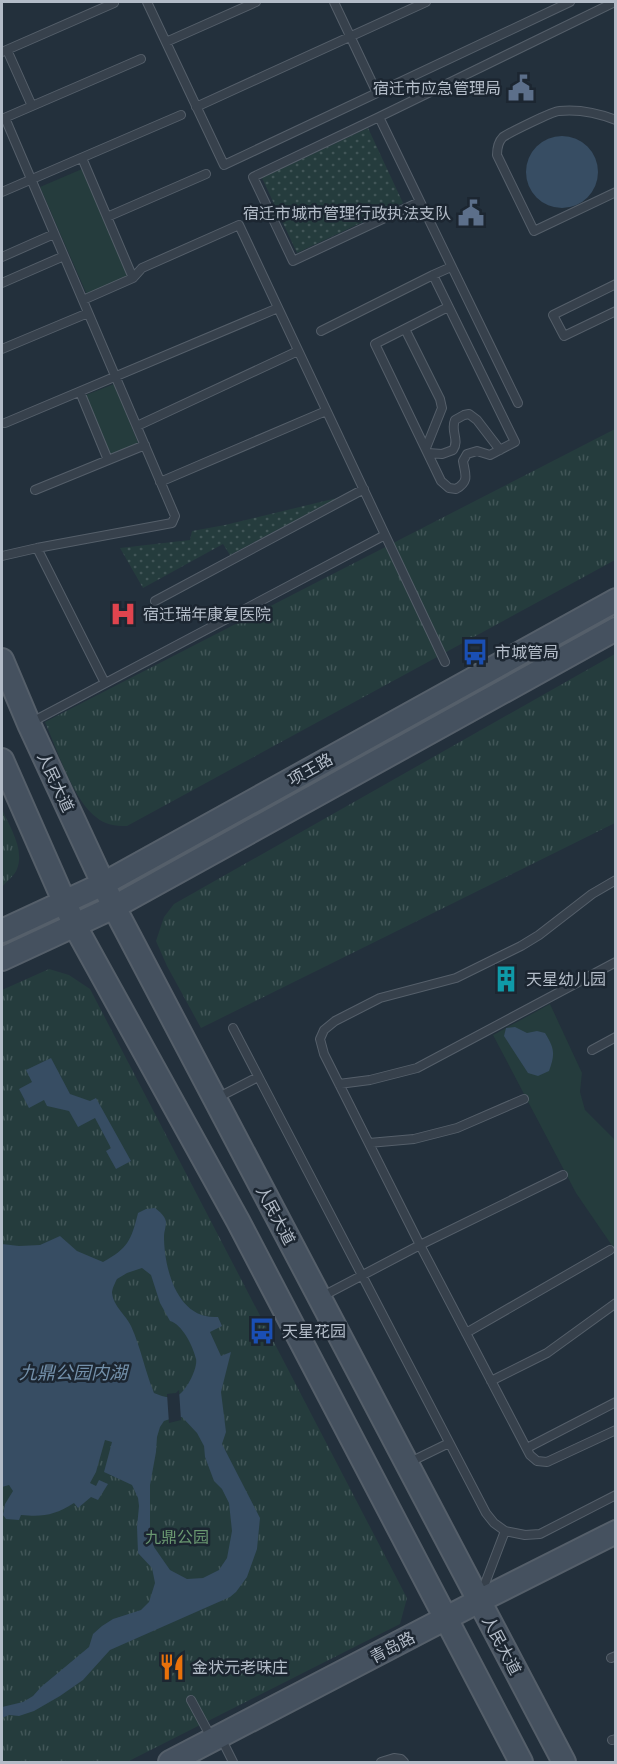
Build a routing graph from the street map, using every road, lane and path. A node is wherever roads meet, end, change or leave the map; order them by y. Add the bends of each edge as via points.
1 (147, 2) edge
2 (256, 2) edge
3 (334, 2) edge
4 (426, 2) edge
5 (569, 2) edge
6 (615, 2) edge
7 (114, 3) edge
8 (350, 36) junction
9 (166, 42) junction
10 (4, 51) edge
11 (141, 59) dead end
12 (377, 93) junction
13 (32, 106) junction
14 (196, 107) junction
15 (180, 115) dead end
16 (379, 117) junction
17 (3, 119) edge
18 (615, 120) edge
19 (82, 158) junction
20 (206, 174) dead end
21 (31, 180) junction
22 (2, 192) edge
23 (615, 192) edge
24 (419, 202) junction
25 (107, 217) junction
26 (54, 234) junction
27 (64, 256) junction
28 (2, 257) edge
29 (451, 267) junction
30 (433, 275) junction
31 (133, 278) junction
32 (2, 283) edge
33 (615, 284) edge
34 (83, 300) junction
35 (278, 308) junction
36 (448, 308) junction
37 (615, 311) edge
38 (88, 314) junction
39 (405, 329) junction
40 (321, 331) dead end
41 (2, 349) edge
42 (298, 351) junction
43 (116, 377) junction
44 (80, 392) junction
45 (518, 403) dead end
46 (326, 411) junction
47 (5, 423) dead end
48 (137, 426) junction
49 (145, 445) junction
50 (500, 450) junction
51 (427, 451) junction
52 (108, 460) junction
53 (160, 482) junction
54 (364, 489) junction
55 (35, 490) dead end
56 (385, 534) junction
57 (37, 548) junction
58 (2, 553) edge
59 (615, 600) edge
60 (155, 601) dead end
61 (615, 629) edge
62 (2, 660) edge
63 (445, 662) dead end
64 (105, 683) junction
65 (29, 724) junction
66 (2, 760) edge
67 (615, 880) edge
68 (103, 884) junction
69 (64, 903) junction
70 (114, 907) junction
71 (75, 926) junction
72 (2, 931) edge
73 (2, 959) edge
74 (615, 962) edge
75 (233, 1028) dead end
76 (615, 1037) edge
77 (592, 1050) dead end
78 (258, 1077) junction
79 (339, 1084) junction
80 (215, 1099) junction
81 (524, 1099) dead end
82 (369, 1143) junction
83 (563, 1175) dead end
84 (420, 1245) junction
85 (610, 1250) dead end
86 (362, 1275) junction
87 (319, 1298) junction
88 (615, 1303) edge
89 (466, 1333) junction
90 (491, 1381) junction
91 (615, 1402) edge
92 (615, 1430) edge
93 (449, 1443) junction
94 (527, 1448) junction
95 (407, 1464) junction
96 (615, 1495) edge
97 (505, 1531) junction
98 (615, 1532) edge
99 (479, 1601) junction
100 (445, 1619) junction
101 (191, 1700) dead end
102 (216, 1739) junction
103 (170, 1762) edge
104 (233, 1762) edge
105 (381, 1762) edge
106 (404, 1762) edge
107 (521, 1762) edge
108 (564, 1762) edge

1 - 9 lane
2 - 9 lane
3 - 8 lane
4 - 8 lane
5 - 12 lane
6 - 16 lane
7 - 10 lane
8 - 12 lane
8 - 14 lane
9 - 14 lane
10 - 13 lane
11 - 13 lane
12 - 14 lane via 224,165
13 - 17 lane
15 - 19 lane
16 - 24 lane
16 - 24 lane via 253,177 258,188 293,261
17 - 21 lane
18 - 23 lane via 587,112 553,111 503,137 497,147 497,155 534,231
19 - 21 lane
19 - 25 lane
20 - 25 lane
21 - 22 lane
21 - 26 lane
24 - 29 lane
25 - 31 lane
26 - 27 lane
26 - 28 lane
27 - 32 lane
27 - 34 lane
29 - 30 lane
29 - 45 lane
30 - 36 lane
30 - 40 lane
31 - 34 lane
31 - 35 lane via 142,268 239,225
33 - 37 lane via 553,315 564,336
34 - 38 lane
35 - 42 lane
35 - 43 lane
36 - 39 lane
36 - 50 lane via 515,442
38 - 41 lane
38 - 43 lane
39 - 51 lane via 442,403
39 - 51 lane via 375,344
42 - 46 lane
42 - 48 lane
43 - 44 lane
43 - 48 lane
44 - 47 lane
44 - 52 lane
46 - 53 lane
46 - 54 lane
48 - 49 lane
49 - 52 lane
49 - 53 lane
50 - 51 lane via 469,414 455,420 453,450 442,454
50 - 51 lane via 490,455 477,451 467,454 463,461 466,482 456,489 441,481
52 - 55 lane
53 - 57 lane via 175,516 172,523
54 - 56 lane
54 - 60 lane
56 - 63 lane
56 - 64 lane
57 - 58 lane
57 - 64 lane
59 - 68 main road, 项王路
61 - 70 main road, 项王路
62 - 65 main road, 人民大道
64 - 65 lane
65 - 68 main road, 人民大道
66 - 69 main road
67 - 79 lane via 512,951 456,978 380,998 330,1025 320,1039
68 - 69 main road, 项王路
68 - 70 main road, 人民大道
69 - 71 main road
69 - 72 main road, 项王路
70 - 71 main road, 项王路
70 - 80 main road, 人民大道
71 - 73 main road, 项王路
71 - 100 main road via 238,1221
74 - 79 lane via 417,1068
75 - 78 lane
76 - 77 lane
78 - 80 lane
78 - 86 lane
79 - 82 lane
80 - 87 main road, 人民大道
81 - 82 lane via 457,1128
82 - 84 lane
83 - 84 lane
84 - 86 lane
84 - 89 lane
85 - 89 lane
86 - 87 lane
86 - 93 lane
87 - 95 main road, 人民大道
88 - 90 lane via 547,1353
89 - 90 lane
90 - 94 lane
91 - 94 lane
92 - 94 lane via 547,1462 537,1461
93 - 95 lane
93 - 97 lane via 486,1513
95 - 99 main road, 人民大道
96 - 97 lane via 540,1534
97 - 99 lane
98 - 99 main road, 青岛路
99 - 100 main road, 青岛路
99 - 108 main road, 人民大道
100 - 102 main road, 青岛路
100 - 107 main road
101 - 102 lane
102 - 103 main road, 青岛路
102 - 104 lane
105 - 106 lane via 394,1758

